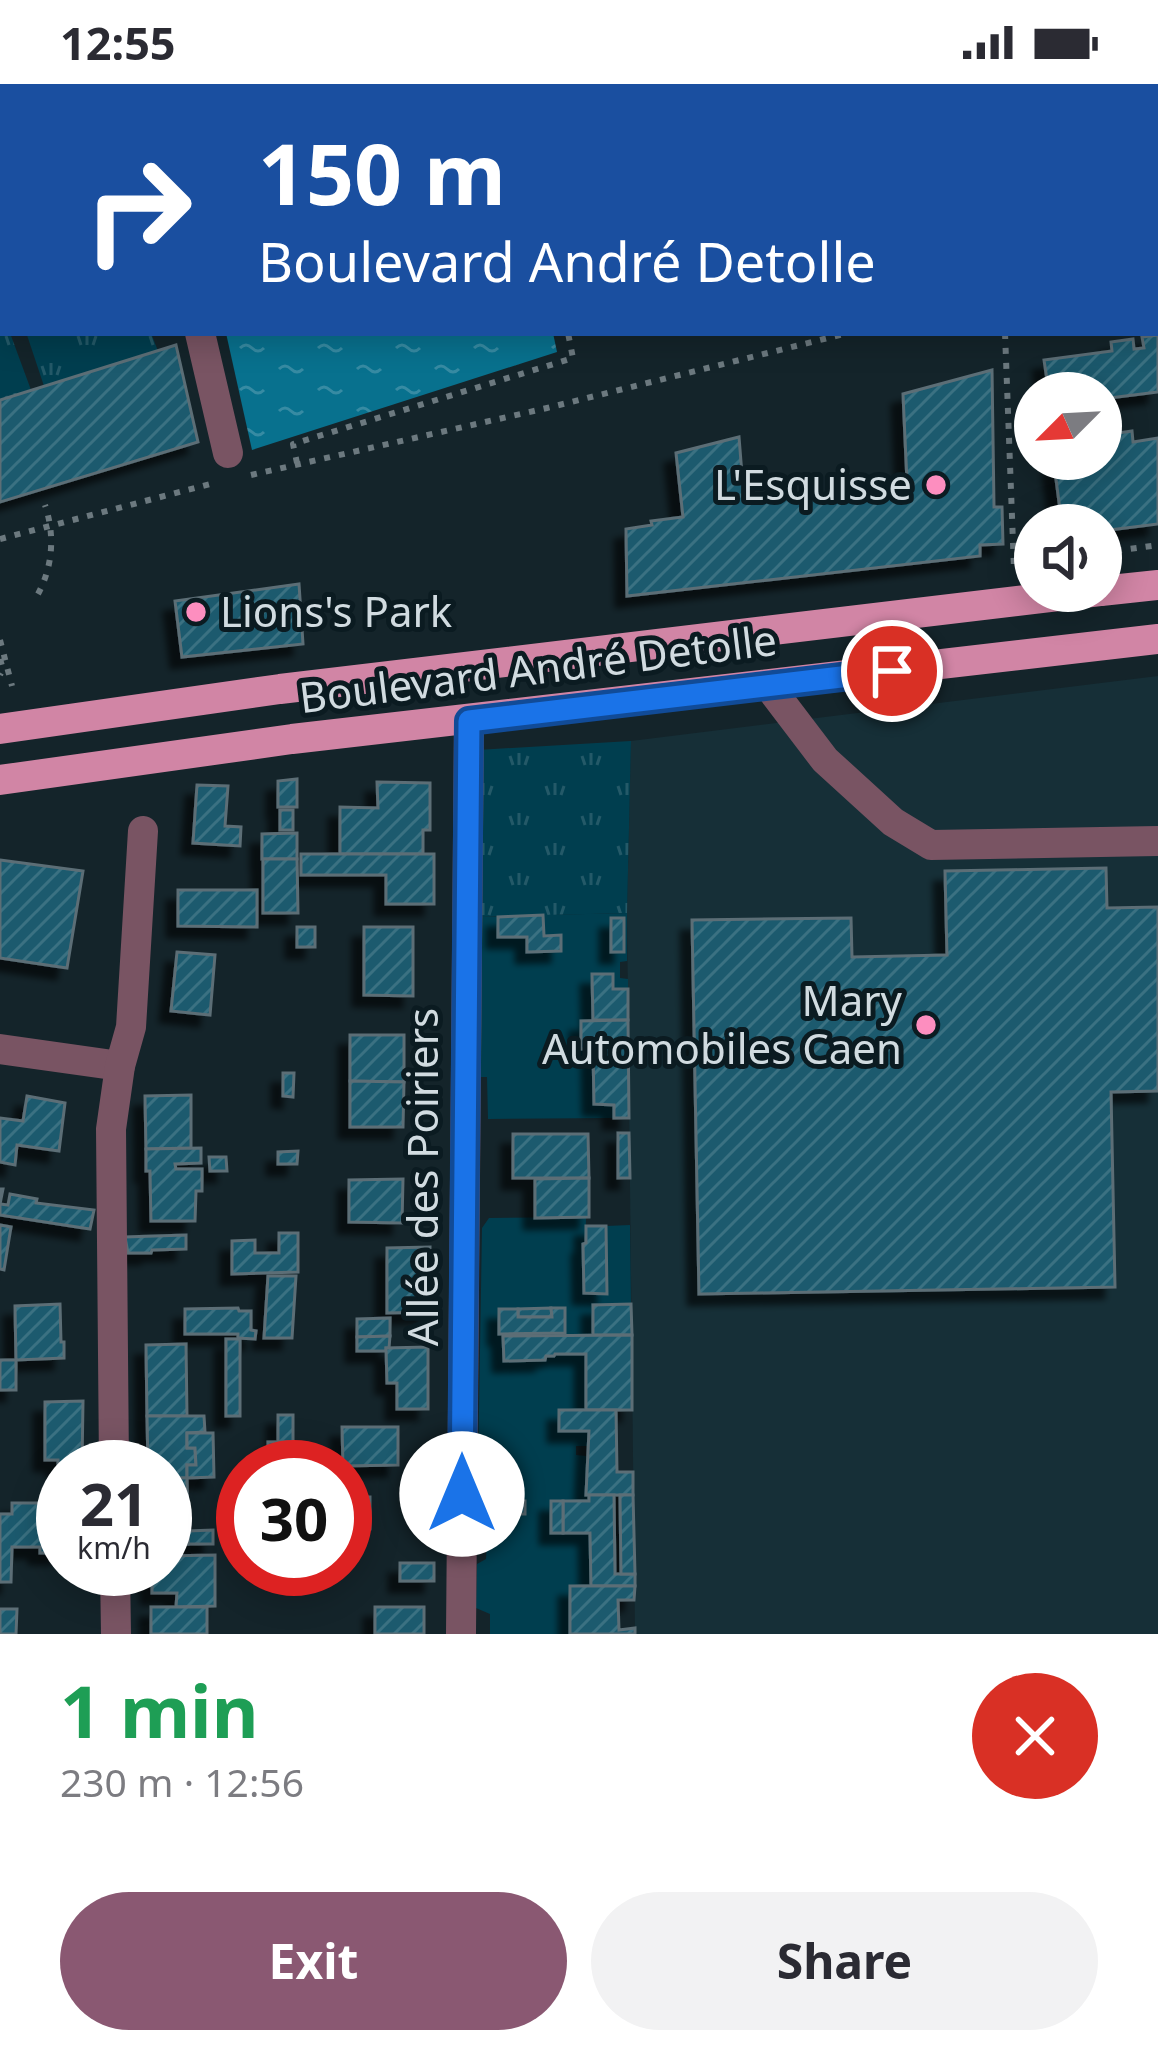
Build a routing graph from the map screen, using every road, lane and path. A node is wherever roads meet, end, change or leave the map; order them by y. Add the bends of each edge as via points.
1 (201, 336) edge
2 (569, 336) edge
3 (836, 336) edge
4 (1005, 336) edge
5 (228, 453) dead end
6 (298, 465) junction
7 (45, 505) dead end
8 (51, 525) junction
9 (0, 538) edge
10 (1158, 545) edge
11 (1122, 550) edge
12 (1014, 569) edge
13 (1158, 585) edge
14 (1122, 589) edge
15 (38, 594) dead end
16 (1014, 602) edge
17 (1108, 612) edge
18 (1158, 639) edge
19 (0, 640) edge
20 (1115, 644) junction
21 (0, 659) edge
22 (0, 675) edge
23 (768, 685) junction
24 (12, 686) dead end
25 (469, 721) junction
26 (0, 728) edge
27 (0, 780) edge
28 (143, 831) dead end
29 (1158, 841) edge
30 (0, 1049) edge
31 (120, 1066) junction
32 (114, 1440) edge
33 (115, 1596) edge
34 (116, 1634) edge
35 (461, 1634) edge

1 - 5 street
2 - 6 path via 573,358 293,444
3 - 6 path
4 - 12 path
6 - 8 path
7 - 8 path
8 - 9 path
8 - 15 path via 49,574
10 - 11 path
13 - 14 main road, Boulevard André Detolle
16 - 26 main road, Boulevard André Detolle
17 - 20 main road
18 - 20 main road, Boulevard André Detolle
19 - 24 path
20 - 23 main road, Boulevard André Detolle
21 - 22 path
23 - 25 main road, Boulevard André Detolle
23 - 29 street via 825,760 931,845
25 - 27 main road, Boulevard André Detolle
25 - 35 street, Allée des Poiriers
28 - 31 street via 131,1027
30 - 31 street
31 - 32 street via 111,1129
33 - 34 street

